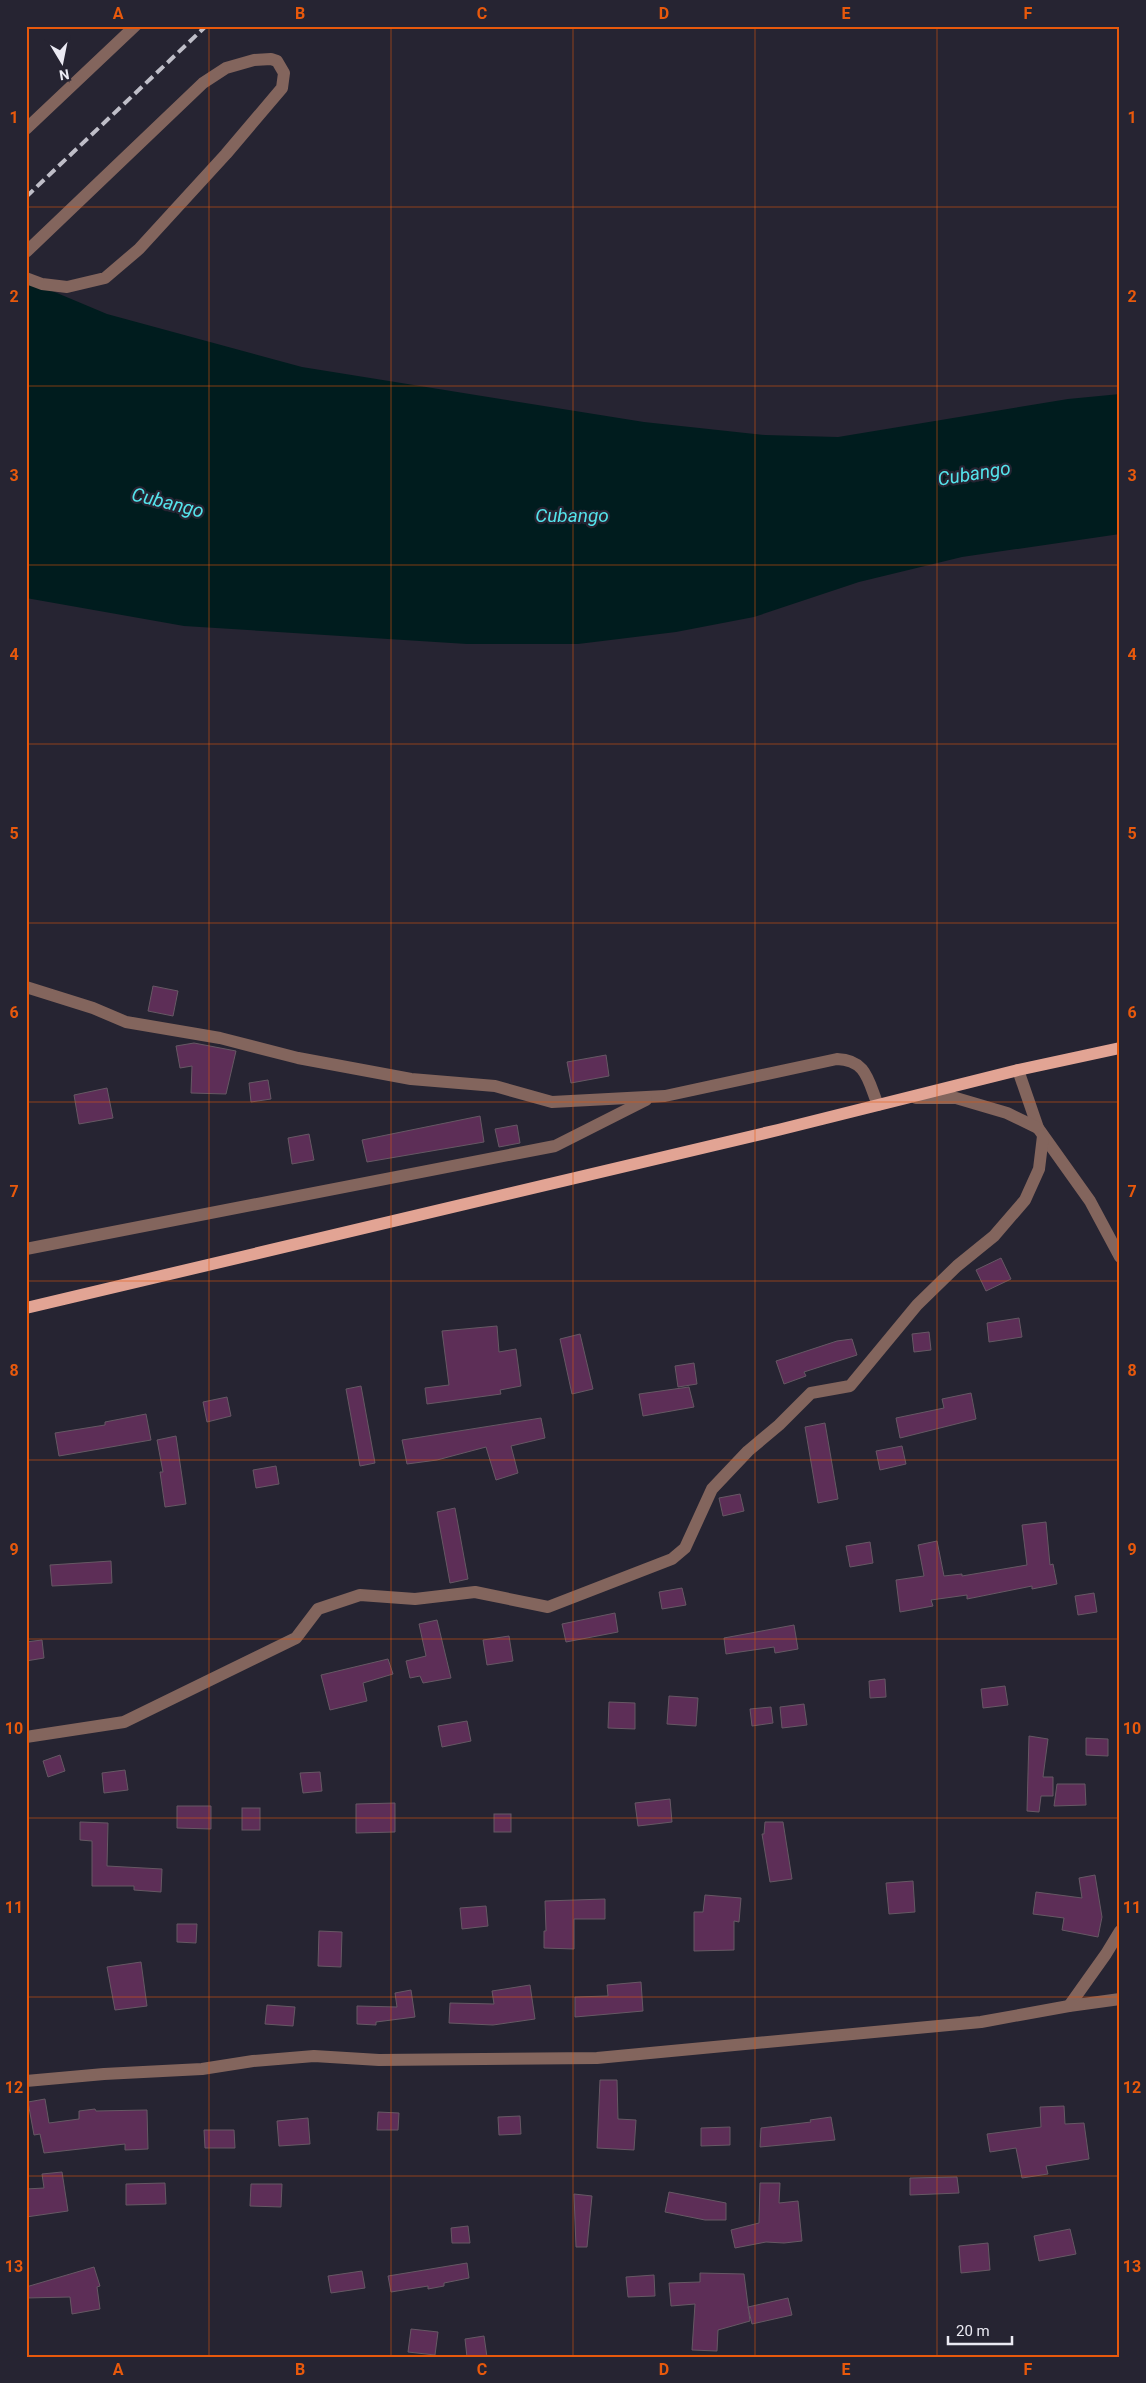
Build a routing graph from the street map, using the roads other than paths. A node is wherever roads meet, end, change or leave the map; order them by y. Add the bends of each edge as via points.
1 (135, 26) edge
2 (26, 129) edge
3 (28, 251) edge
4 (26, 278) edge
5 (26, 987) edge
6 (1120, 1048) edge
7 (1018, 1070) junction
8 (648, 1098) junction
9 (906, 1098) junction
10 (878, 1105) junction
11 (1040, 1132) junction
12 (26, 1249) edge
13 (1120, 1257) edge
14 (26, 1308) edge
15 (26, 1737) edge
16 (1120, 1931) edge
17 (1120, 2000) edge
18 (1069, 2006) junction
19 (26, 2082) edge

1 - 2 street
3 - 4 street via 203,83 226,68 254,60 271,59 281,66 284,73 282,88 139,249 105,278 67,287
5 - 8 street via 126,1022 220,1038 298,1058 411,1079 495,1086 552,1102
6 - 7 main road
7 - 9 main road
7 - 11 street
8 - 10 street via 837,1059 849,1060 863,1068
8 - 12 street via 554,1146
9 - 10 main road
9 - 11 street via 956,1098 1007,1113
10 - 14 main road
11 - 13 street via 1090,1200
11 - 15 street via 1039,1169 1026,1200 994,1236 917,1305 850,1386 810,1393 726,1473 712,1489 685,1548 672,1559 548,1607 476,1592 415,1600 360,1595 318,1609 296,1638 124,1722
16 - 18 street
17 - 18 street
18 - 19 street via 981,2022 597,2058 379,2060 314,2056 202,2069

